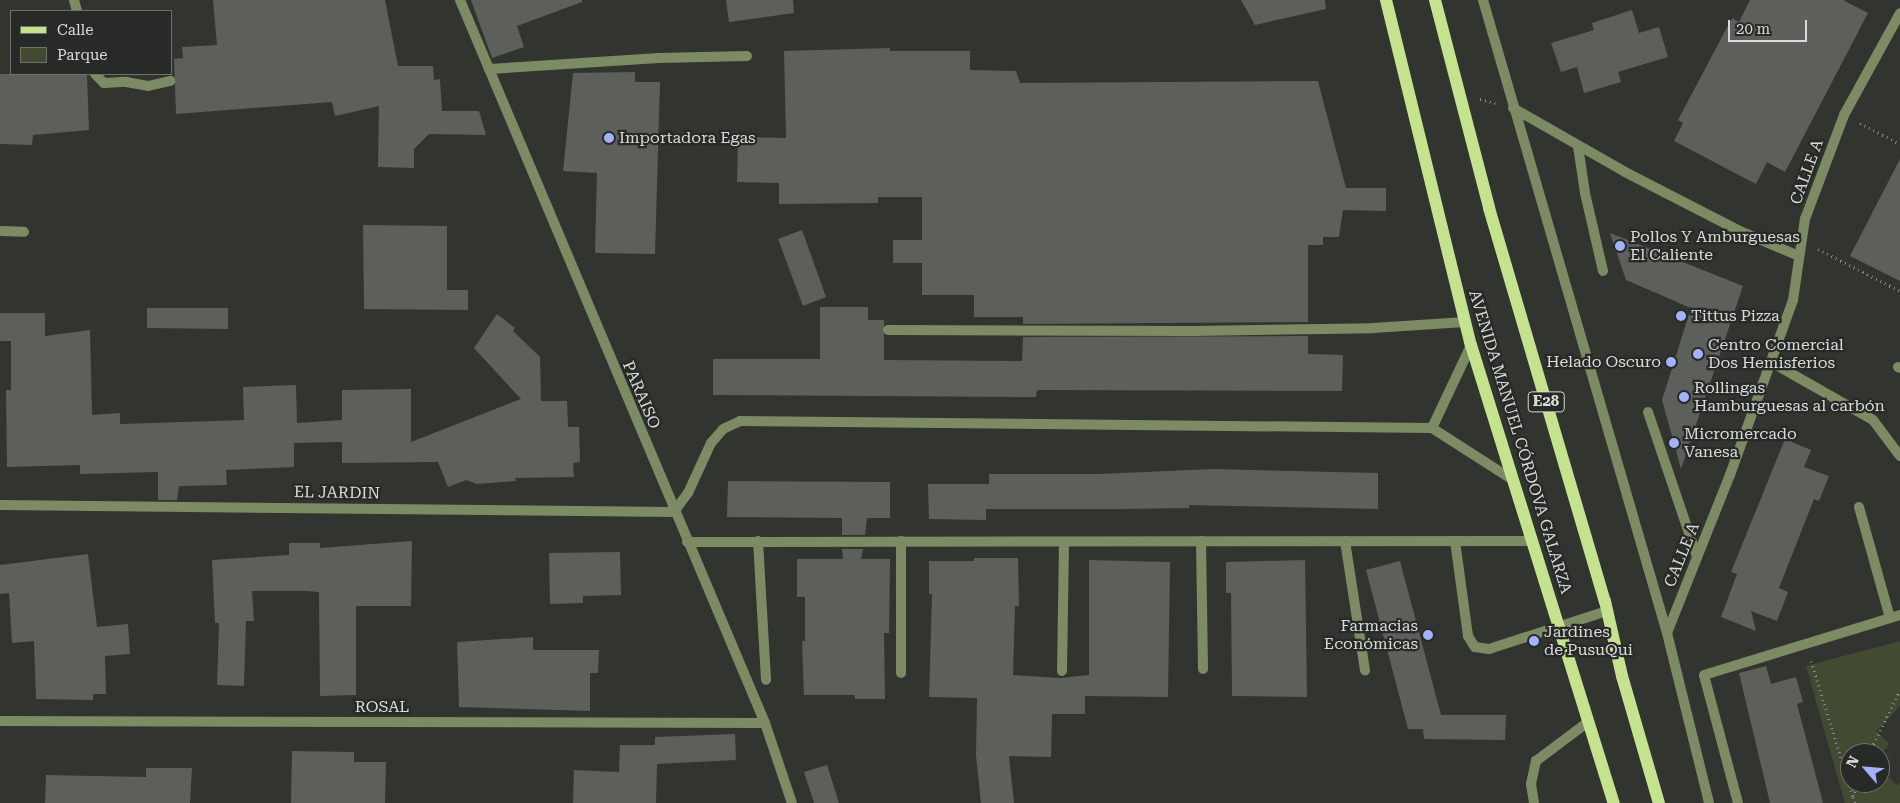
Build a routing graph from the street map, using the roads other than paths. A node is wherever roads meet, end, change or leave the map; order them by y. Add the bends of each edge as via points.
1 (460, 0) edge
2 (1386, 0) edge
3 (1435, 0) edge
4 (1483, 0) edge
5 (1900, 13) edge
6 (747, 56) dead end
7 (489, 70) junction
8 (97, 75) edge
9 (170, 81) dead end
10 (1513, 108) junction
11 (1578, 146) junction
12 (0, 231) edge
13 (24, 232) dead end
14 (1799, 256) junction
15 (1603, 271) dead end
16 (1465, 322) junction
17 (888, 330) dead end
18 (1471, 345) junction
19 (1771, 362) junction
20 (1648, 412) dead end
21 (1432, 428) junction
22 (1900, 456) edge
23 (1513, 480) junction
24 (0, 505) edge
25 (1859, 507) dead end
26 (674, 512) junction
27 (901, 541) junction
28 (1201, 541) junction
29 (1345, 541) junction
30 (1455, 541) junction
31 (1531, 541) junction
32 (687, 542) junction
33 (758, 542) junction
34 (1064, 542) junction
35 (1697, 557) junction
36 (1607, 611) junction
37 (1895, 616) edge
38 (1560, 627) junction
39 (1667, 633) junction
40 (1203, 669) dead end
41 (1365, 670) dead end
42 (1062, 671) dead end
43 (901, 673) dead end
44 (766, 680) dead end
45 (0, 721) edge
46 (1588, 722) junction
47 (765, 723) junction
48 (792, 803) edge
49 (1534, 803) edge
50 (1614, 803) edge
51 (1659, 803) edge
52 (1709, 803) edge
53 (1738, 803) edge

1 - 7 street, PARAISO
2 - 16 main road, AVENIDA MANUEL CÓRDOVA GALARZA
3 - 36 main road, E28 via 1489,208
4 - 10 street
5 - 14 street, CALLE A via 1844,115 1805,220
6 - 7 street via 659,58
7 - 26 street, PARAISO
8 - 9 street via 104,83 148,86
10 - 11 street
10 - 39 street
11 - 14 street via 1740,231
11 - 15 street
12 - 13 street
14 - 19 street, CALLE A via 1793,300
16 - 17 street via 1373,328 1220,331
16 - 18 main road, AVENIDA MANUEL CÓRDOVA GALARZA
18 - 21 street
18 - 23 main road, AVENIDA MANUEL CÓRDOVA GALARZA
19 - 22 street via 1873,420
19 - 35 street, CALLE A
20 - 35 street
21 - 23 street
21 - 26 street via 740,421 723,429 711,443 688,494
23 - 31 main road, AVENIDA MANUEL CÓRDOVA GALARZA
24 - 26 street, EL JARDIN
25 - 37 street
26 - 32 street, PARAISO
27 - 33 street
27 - 34 street
27 - 43 street
28 - 29 street
28 - 34 street
28 - 40 street
29 - 30 street
29 - 41 street
30 - 31 street
30 - 38 street via 1468,636 1475,647 1490,649
31 - 38 main road, AVENIDA MANUEL CÓRDOVA GALARZA
32 - 33 street
32 - 47 street, PARAISO
33 - 44 street
34 - 42 street
35 - 39 street, CALLE A
36 - 38 street
36 - 51 main road, E28
37 - 53 street via 1704,675
38 - 46 main road, AVENIDA MANUEL CÓRDOVA GALARZA
39 - 52 street
45 - 47 street, ROSAL
46 - 49 street via 1536,761 1531,784
46 - 50 main road, AVENIDA MANUEL CÓRDOVA GALARZA
47 - 48 street, PARAISO

